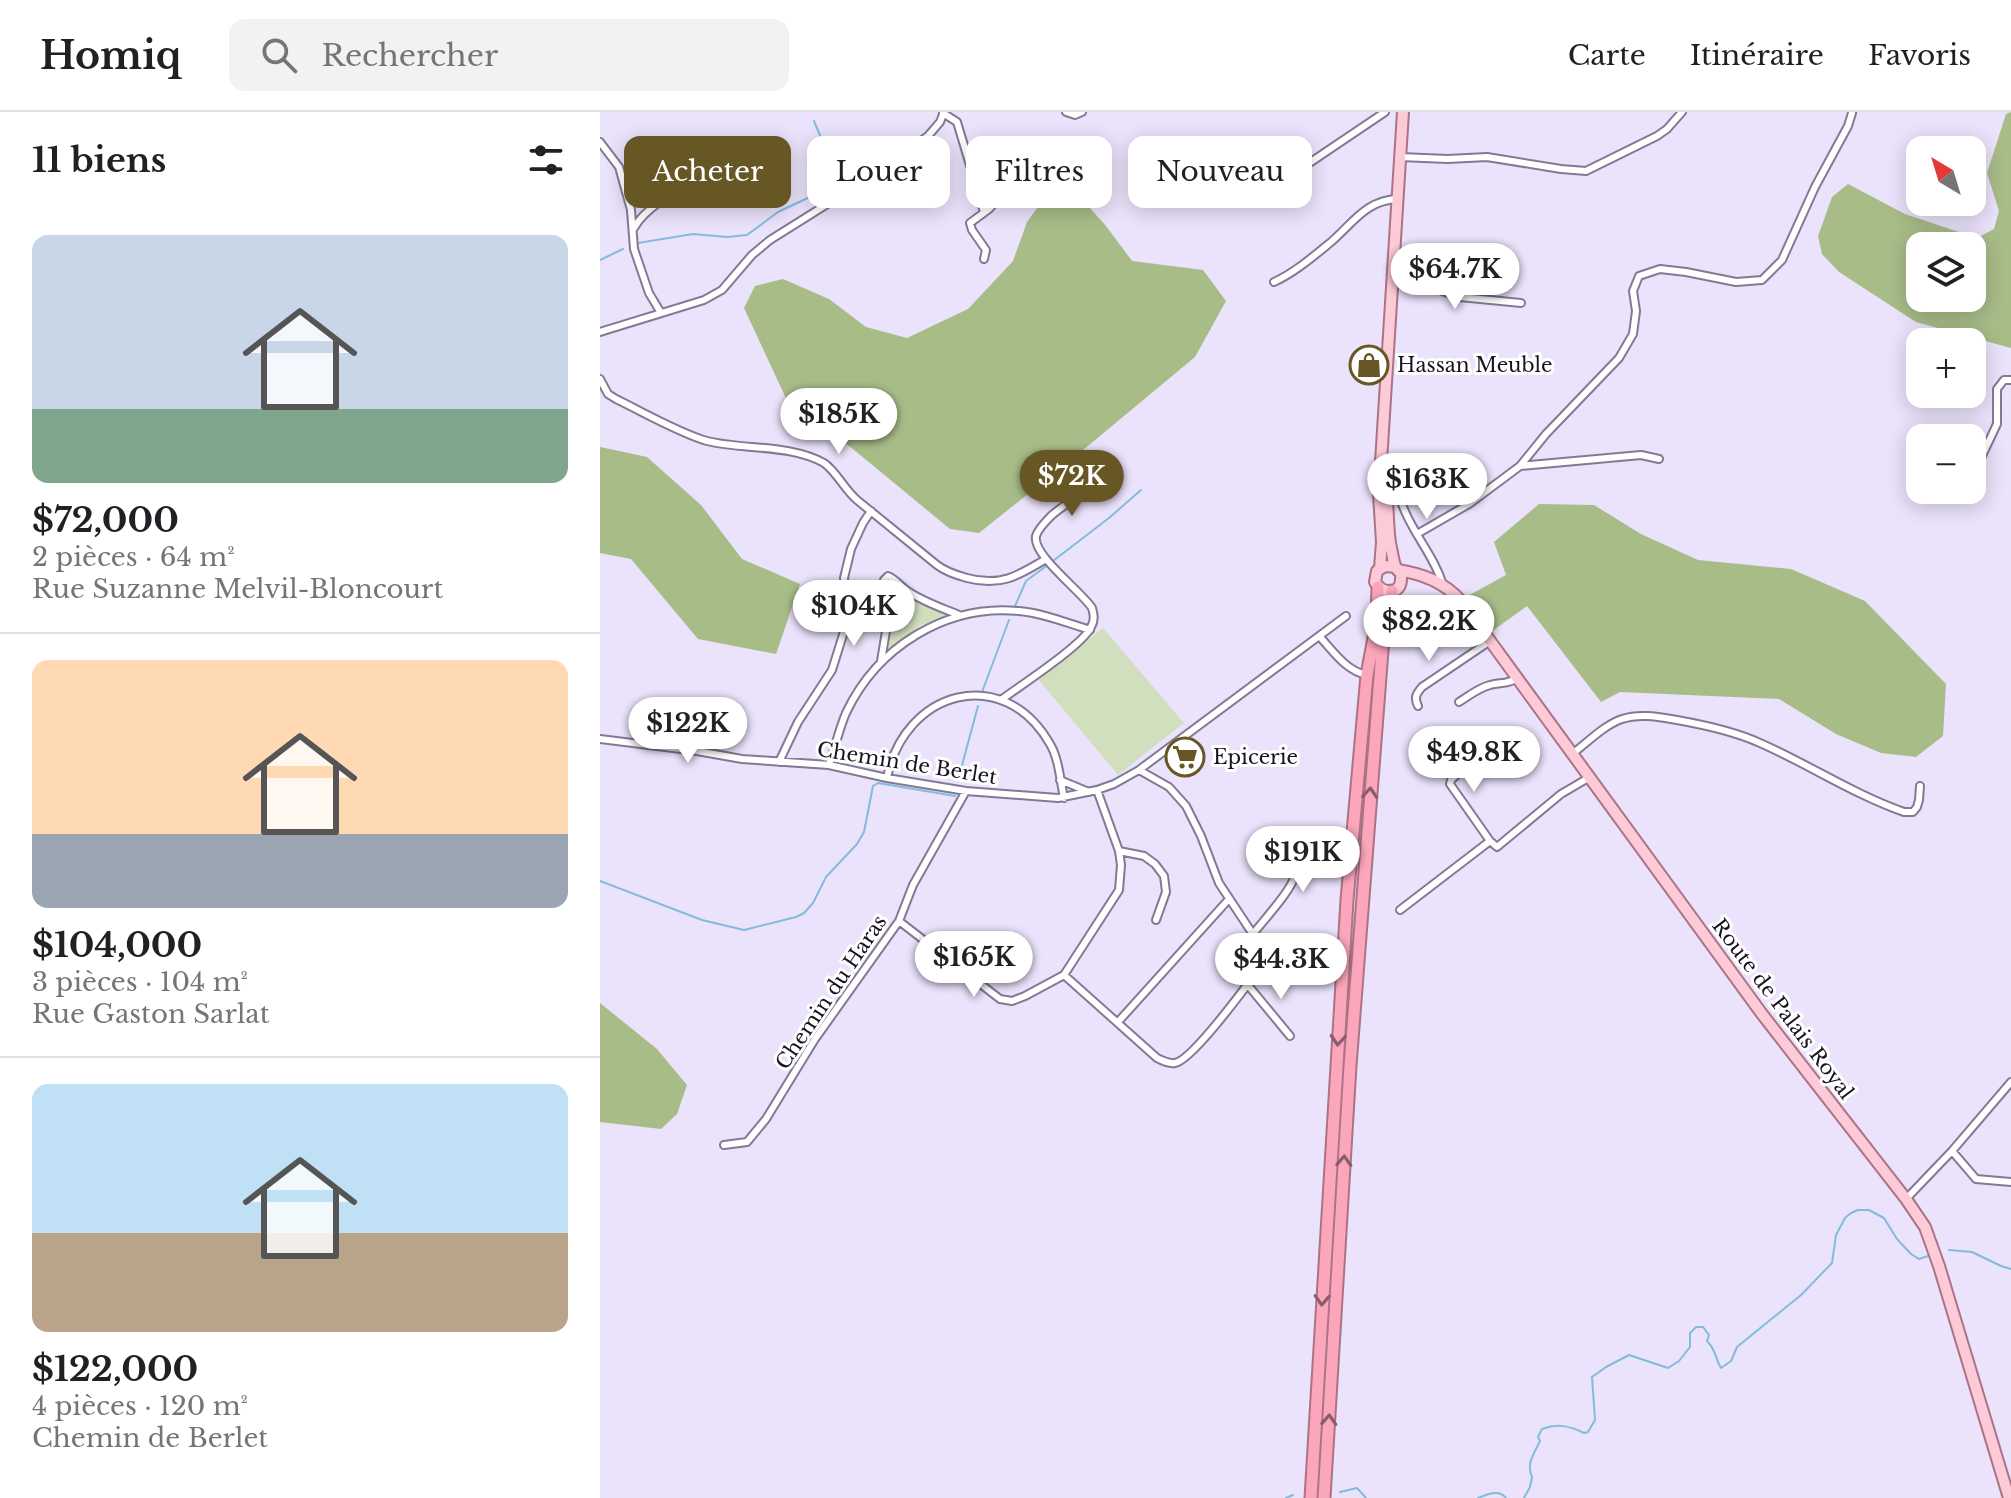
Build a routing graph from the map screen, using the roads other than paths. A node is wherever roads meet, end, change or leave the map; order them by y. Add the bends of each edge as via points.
1 (1066, 112) edge
2 (1082, 112) edge
3 (1385, 112) edge
4 (1403, 112) edge
5 (1682, 112) edge
6 (944, 113) edge
7 (1852, 113) edge
8 (600, 142) edge
9 (1400, 157) junction
10 (1312, 161) edge
11 (1398, 199) junction
12 (652, 208) edge
13 (988, 208) edge
14 (984, 212) junction
15 (633, 231) junction
16 (984, 259) dead end
17 (1394, 281) junction
18 (1274, 282) dead end
19 (1521, 303) dead end
20 (661, 313) junction
21 (600, 332) edge
22 (600, 379) edge
23 (2011, 380) edge
24 (1986, 447) edge
25 (1382, 456) junction
26 (1395, 459) dead end
27 (1659, 459) dead end
28 (1520, 466) junction
29 (1094, 481) dead end
30 (871, 511) junction
31 (1417, 534) junction
32 (1046, 559) junction
33 (1380, 568) junction
34 (1397, 568) junction
35 (1443, 585) junction
36 (1378, 587) junction
37 (1396, 588) junction
38 (961, 615) junction
39 (1346, 616) dead end
40 (1090, 630) junction
41 (1320, 637) junction
42 (1490, 641) junction
43 (1383, 642) junction
44 (880, 665) junction
45 (1367, 675) junction
46 (1517, 678) junction
47 (1001, 700) junction
48 (1459, 702) dead end
49 (1418, 706) dead end
50 (600, 739) edge
51 (1492, 748) dead end
52 (1572, 754) junction
53 (779, 762) junction
54 (829, 765) junction
55 (1139, 770) junction
56 (1590, 777) junction
57 (887, 778) junction
58 (1060, 780) junction
59 (1920, 786) dead end
60 (966, 791) junction
61 (1093, 791) junction
62 (1064, 798) junction
63 (1284, 839) dead end
64 (1490, 841) junction
65 (1119, 851) junction
66 (1229, 899) junction
67 (1400, 910) dead end
68 (1156, 920) dead end
69 (899, 921) junction
70 (1253, 934) junction
71 (1064, 975) junction
72 (1247, 984) junction
73 (1118, 1022) junction
74 (1290, 1036) dead end
75 (2011, 1082) edge
76 (724, 1145) dead end
77 (1952, 1151) junction
78 (2011, 1182) edge
79 (1906, 1199) junction
80 (1311, 1498) edge
81 (1324, 1498) edge
82 (2009, 1498) edge

1 - 2 street
3 - 10 street
4 - 9 main road
5 - 9 street via 1657,136 1586,171 1487,157
6 - 14 street via 957,122
6 - 20 street via 928,136 770,240 722,290
7 - 28 street via 1782,260 1762,280 1736,282 1660,269 1639,276 1633,291 1633,334 1619,358
8 - 15 street via 619,167
9 - 11 main road
11 - 17 main road
11 - 18 street via 1371,206
12 - 15 street
13 - 14 street
14 - 16 street via 970,223 985,247
15 - 20 street via 649,293
17 - 19 street via 1460,297
17 - 25 main road
20 - 21 street
22 - 30 street via 616,399 705,440 814,459 833,470 846,491
23 - 24 street via 1997,389 1997,424
25 - 33 main road
25 - 34 main road
26 - 31 street via 1403,505
27 - 28 street via 1641,455
28 - 31 street
29 - 32 street via 1040,529 1036,540
30 - 32 street via 937,565 959,576 999,581
30 - 53 street via 847,564 847,622 832,670
31 - 35 street
32 - 40 street via 1092,608
33 - 34 main road
33 - 36 main road
34 - 35 main road, Route de Palais Royal
34 - 37 main road via 1401,575
35 - 37 main road via 1423,581
35 - 42 main road, Route de Palais Royal
36 - 37 main road
36 - 45 highway
37 - 43 highway
38 - 40 street via 1022,611
38 - 44 street via 916,633
38 - 44 street via 931,604 888,576
39 - 41 street, Chemin de Berlet
40 - 47 street
41 - 45 street via 1352,671
41 - 55 street, Chemin de Berlet
42 - 46 main road, Route de Palais Royal
42 - 49 street via 1422,687 1415,698
43 - 45 highway via 1375,670
81 -> 43 highway
44 - 54 street via 846,714
45 -> 80 highway via 1347,900
46 - 48 street via 1487,686
46 - 52 main road, Route de Palais Royal
47 - 57 street via 965,695 922,714 898,743
47 - 58 street via 1043,733
50 - 53 street, Chemin de Berlet
51 - 64 street via 1450,784
52 - 56 main road, Route de Palais Royal
52 - 59 street via 1621,719 1651,716 1759,742 1904,812 1917,807
53 - 54 street, Chemin de Berlet
54 - 57 street, Chemin de Berlet
55 - 61 street, Chemin de Berlet
55 - 66 street via 1169,787 1186,806
56 - 64 street via 1497,847
56 - 79 main road, Route de Palais Royal via 1762,1014
57 - 60 street, Chemin de Berlet
58 - 61 street
58 - 62 street
60 - 62 street, Chemin de Berlet
60 - 69 street, Chemin du Haras via 913,885
61 - 62 street, Chemin de Berlet
61 - 65 street
63 - 70 street via 1295,879
64 - 67 street
65 - 68 street via 1144,856 1164,876 1166,892
65 - 71 street via 1119,890
66 - 70 street
66 - 73 street
69 - 71 street via 1000,999 1012,1001
69 - 76 street, Chemin du Haras via 766,1119 747,1142
70 - 72 street via 1262,948 1263,964
71 - 73 street
72 - 73 street via 1205,1038 1174,1063 1157,1058
72 - 74 street
75 - 77 street
77 - 78 street via 1976,1179
77 - 79 street
79 - 82 main road, Route de Palais Royal via 1925,1227 1939,1266

